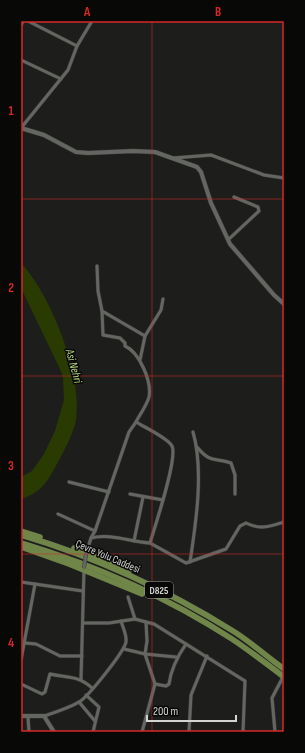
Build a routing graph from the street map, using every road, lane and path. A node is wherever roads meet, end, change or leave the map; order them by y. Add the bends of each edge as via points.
1 (24, 21) edge
2 (28, 21) edge
3 (92, 21) edge
4 (21, 25) edge
5 (77, 46) junction
6 (21, 60) edge
7 (61, 79) junction
8 (21, 128) edge
9 (172, 158) junction
10 (284, 178) edge
11 (234, 197) dead end
12 (229, 239) junction
13 (97, 266) dead end
14 (163, 299) dead end
15 (284, 304) edge
16 (102, 311) junction
17 (145, 336) junction
18 (140, 360) junction
19 (136, 422) junction
20 (193, 432) dead end
21 (197, 447) junction
22 (69, 482) dead end
23 (109, 492) junction
24 (130, 494) dead end
25 (235, 494) dead end
26 (143, 497) junction
27 (163, 500) junction
28 (58, 514) dead end
29 (284, 522) edge
30 (21, 531) edge
31 (95, 531) junction
32 (21, 535) edge
33 (91, 538) junction
34 (134, 541) junction
35 (21, 543) edge
36 (150, 543) junction
37 (21, 547) edge
38 (86, 553) junction
39 (190, 562) junction
40 (84, 569) junction
41 (21, 582) edge
42 (35, 584) junction
43 (83, 591) junction
44 (128, 597) dead end
45 (165, 602) junction
46 (183, 603) junction
47 (135, 619) junction
48 (121, 621) junction
49 (83, 622) junction
50 (146, 622) junction
51 (23, 640) edge
52 (186, 644) junction
53 (124, 649) junction
54 (145, 654) junction
55 (82, 656) junction
56 (207, 656) junction
57 (176, 657) junction
58 (21, 660) edge
59 (284, 669) edge
60 (284, 676) edge
61 (81, 679) junction
62 (21, 684) edge
63 (156, 684) junction
64 (92, 688) junction
65 (86, 695) junction
66 (79, 702) junction
67 (21, 716) edge
68 (44, 716) junction
69 (28, 717) junction
70 (95, 721) junction
71 (29, 732) edge
72 (54, 732) edge
73 (92, 732) edge
74 (142, 732) edge
75 (189, 732) edge
76 (243, 732) edge
77 (275, 732) edge

1 - 4 street
2 - 5 street
3 - 5 street
5 - 7 street via 68,70
6 - 7 street
7 - 8 street
8 - 9 street via 44,134 76,152 155,152
9 - 10 street via 210,155 264,175
9 - 12 street via 197,167 201,172 211,203
11 - 12 street via 258,207 259,211
12 - 15 street via 230,244
13 - 16 street
14 - 17 street via 161,310
16 - 17 street
16 - 18 street via 103,335 120,338
17 - 18 street
18 - 19 street via 150,395
19 - 23 street via 129,432
19 - 27 street via 172,446 169,478
20 - 21 street
21 - 25 street via 203,455 213,461 231,463 235,475
21 - 39 street via 197,493
22 - 23 street
23 - 31 street
24 - 26 street
26 - 27 street
26 - 34 street
27 - 36 street
28 - 31 street
29 - 39 street via 257,528 246,523 240,526 226,549
30 - 38 highway
31 - 33 street
32 - 46 highway, Çevre Yolu Caddesi / D825 via 64,548 129,575
33 - 34 street via 112,536
33 - 38 street
34 - 36 street
35 - 45 highway, Çevre Yolu Caddesi / D825 via 62,555 126,582
36 - 39 street via 182,562
37 - 40 highway
38 - 40 street, bridge
38 - 46 highway via 150,582
40 - 43 street
40 - 45 highway
41 - 42 street
42 - 43 street
42 - 51 street
43 - 49 street
44 - 47 street
45 - 60 highway, Çevre Yolu Caddesi / D825 via 232,639
46 - 59 highway, Çevre Yolu Caddesi / D825 via 234,632
47 - 48 street
47 - 50 street
48 - 49 street
48 - 53 street via 126,636
49 - 55 street
50 - 52 street via 154,624
50 - 54 street
51 - 55 street via 60,656
51 - 58 street
52 - 56 street
52 - 57 street
53 - 54 street
53 - 64 street
54 - 57 street
54 - 63 street
55 - 61 street
56 - 75 street via 191,696
56 - 76 street via 245,681
57 - 63 street via 169,684
60 - 77 street via 272,698
61 - 62 street via 50,674 45,692 42,694
61 - 64 street
63 - 74 street
64 - 65 street
65 - 66 street
65 - 70 street via 99,707
66 - 68 street
66 - 70 street
67 - 69 street
68 - 69 street
68 - 72 street
69 - 71 street
70 - 73 street

